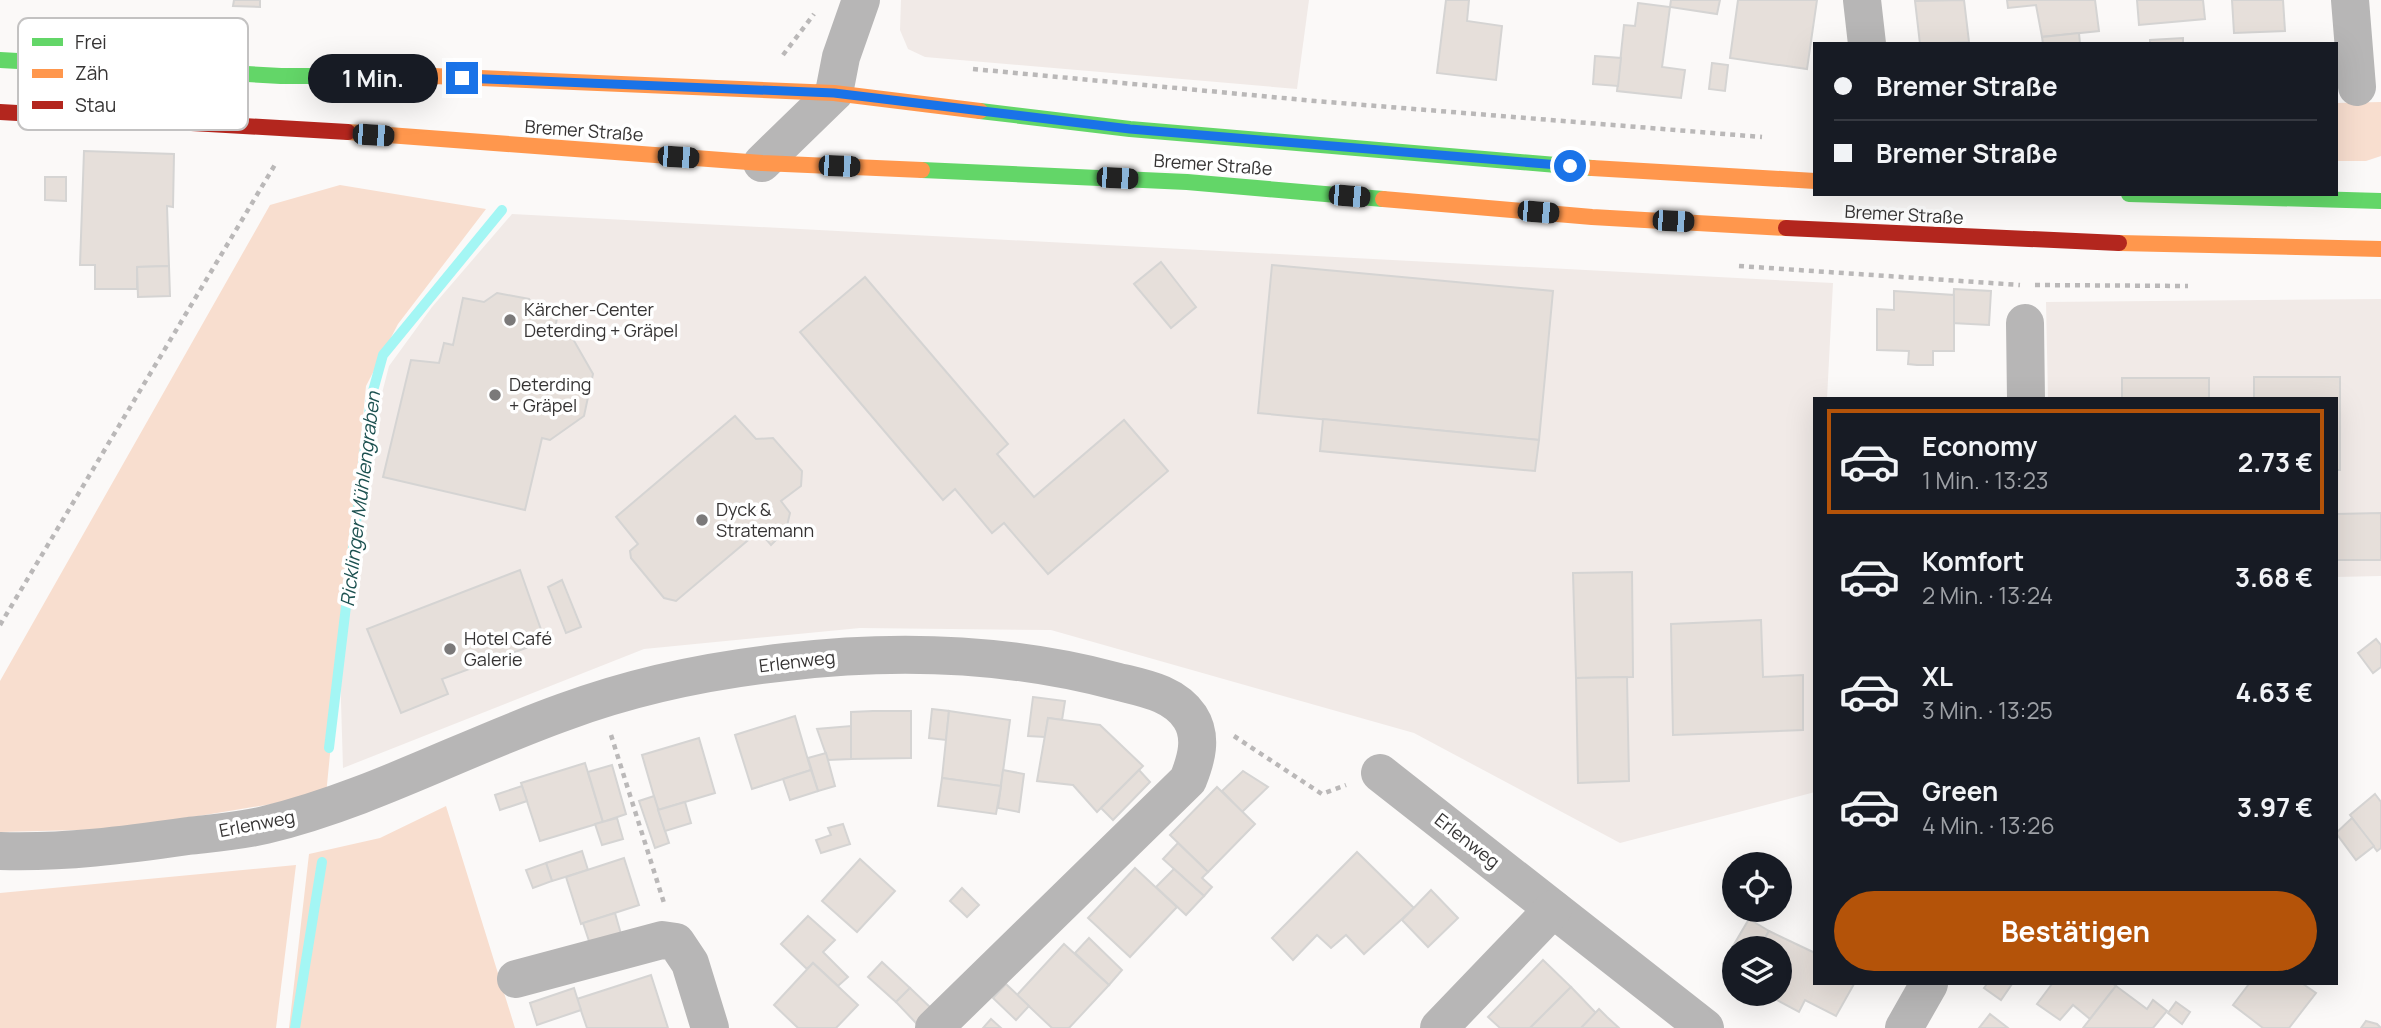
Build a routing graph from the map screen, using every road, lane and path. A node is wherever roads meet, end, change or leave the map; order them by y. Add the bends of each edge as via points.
1 (862, 0) edge
2 (1862, 0) edge
3 (2350, 0) edge
4 (817, 11) dead end
5 (1867, 42) edge
6 (783, 55) dead end
7 (0, 60) edge
8 (18, 61) edge
9 (970, 68) dead end
10 (248, 74) edge
11 (2358, 87) edge
12 (834, 93) junction
13 (0, 112) edge
14 (18, 113) edge
15 (248, 125) edge
16 (282, 127) junction
17 (1764, 137) dead end
18 (762, 163) junction
19 (1813, 181) edge
20 (2201, 196) edge
21 (2381, 201) edge
22 (2381, 248) edge
23 (2025, 323) dead end
24 (2026, 397) edge
25 (0, 625) edge
26 (600, 701) junction
27 (1189, 717) junction
28 (1380, 773) joint
29 (0, 851) edge
30 (1553, 909) junction
31 (676, 942) junction
32 (516, 979) dead end
33 (1928, 985) edge
34 (710, 1028) edge
35 (934, 1028) edge
36 (1438, 1028) edge
37 (1705, 1028) edge
38 (1904, 1028) edge

1 - 12 street via 841,57
2 - 5 street
3 - 11 street
4 - 6 path
7 - 8 main road, Bremer Straße
9 - 17 path
10 - 12 main road, Bremer Straße via 435,76
12 - 18 street
12 - 19 main road, Bremer Straße via 1130,129 1625,171
13 - 14 main road, Bremer Straße
15 - 16 main road, Bremer Straße
16 - 18 main road, Bremer Straße
16 - 25 path via 279,157
18 - 22 main road, Bremer Straße via 1187,182 1592,217 2017,242
20 - 21 main road
23 - 24 street
26 - 27 street, Erlenweg via 703,675 783,662 845,656 937,656 1029,661 1078,671 1161,693
26 - 29 street, Erlenweg via 282,821 89,851
26 - 31 path
27 - 28 path via 1217,724 1322,794
27 - 35 street via 1197,743 1188,779
28 - 30 street, Erlenweg
30 - 36 street
30 - 37 street, Erlenweg
31 - 32 street via 662,940
31 - 34 street via 690,963
33 - 38 street

